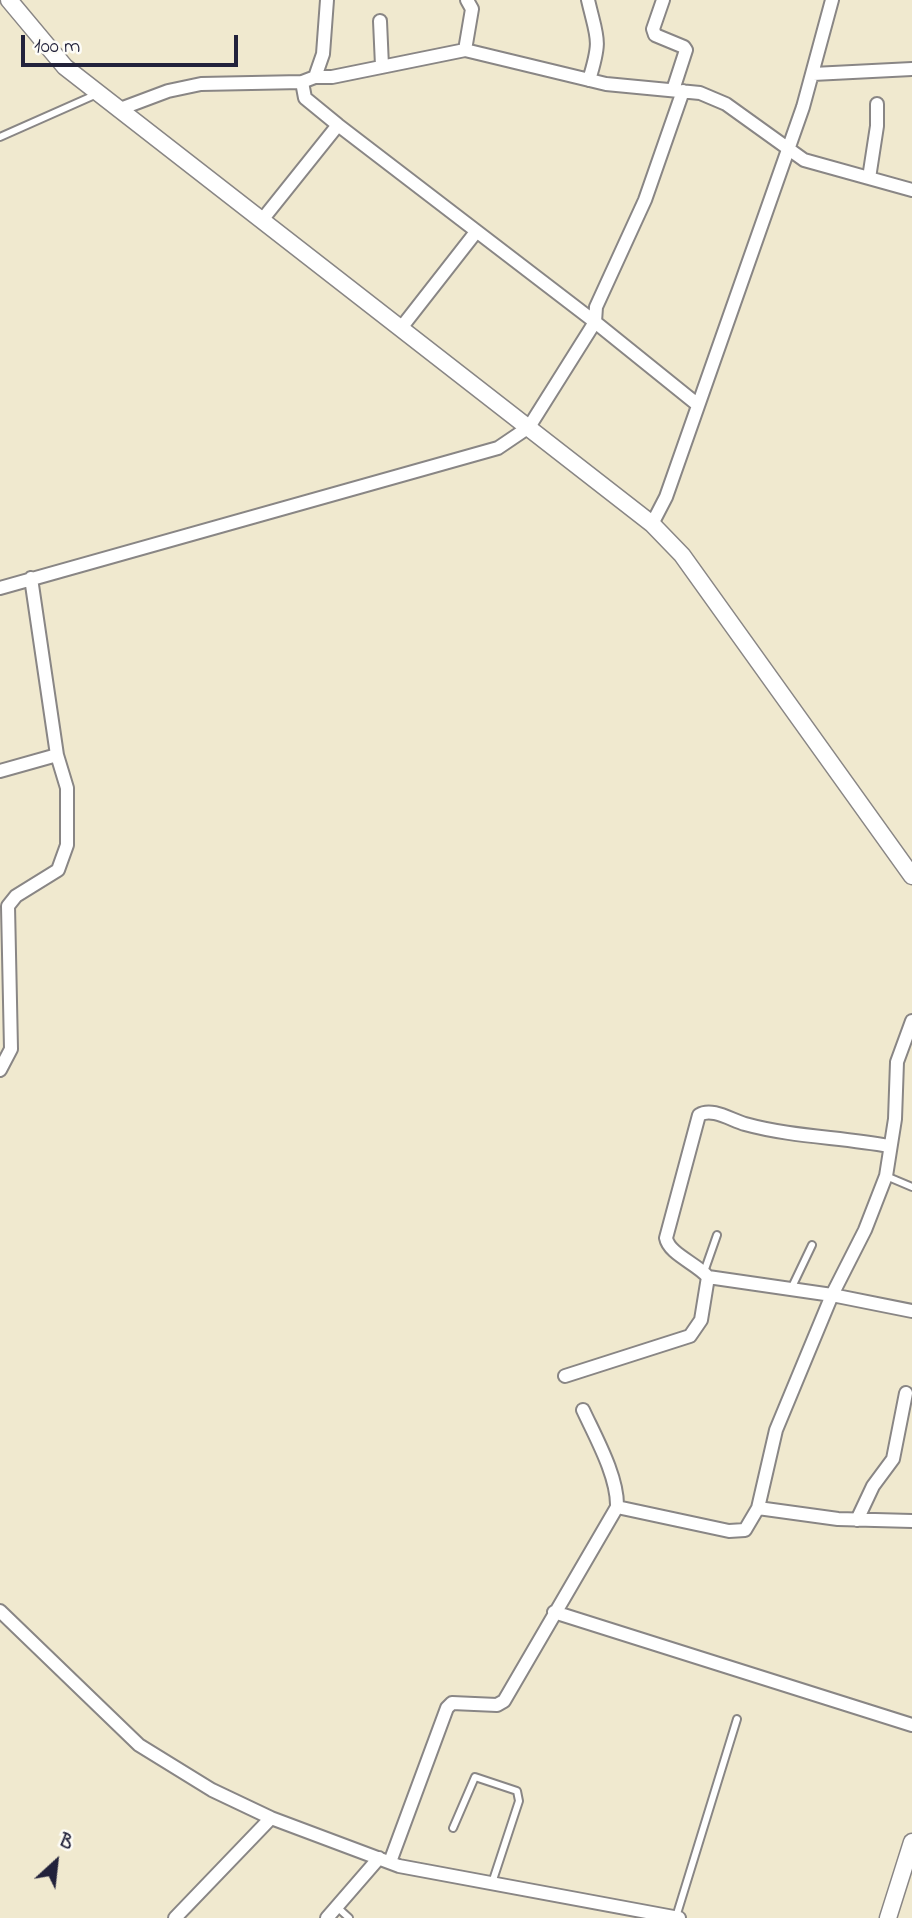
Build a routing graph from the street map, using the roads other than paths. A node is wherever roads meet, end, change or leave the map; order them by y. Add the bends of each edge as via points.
1 (9, 0) edge
2 (327, 0) edge
3 (467, 0) edge
4 (588, 0) edge
5 (663, 0) edge
6 (832, 0) edge
7 (380, 21) dead end
8 (465, 50) junction
9 (382, 66) junction
10 (912, 69) edge
11 (813, 74) junction
12 (308, 79) junction
13 (589, 80) junction
14 (678, 90) junction
15 (99, 93) junction
16 (877, 104) dead end
17 (120, 110) junction
18 (338, 125) junction
19 (0, 137) edge
20 (787, 150) junction
21 (869, 178) junction
22 (912, 190) edge
23 (262, 220) junction
24 (476, 232) junction
25 (596, 322) junction
26 (401, 328) junction
27 (698, 405) junction
28 (528, 428) junction
29 (652, 524) junction
30 (31, 579) junction
31 (0, 588) edge
32 (57, 755) junction
33 (0, 771) edge
34 (912, 876) edge
35 (912, 1021) edge
36 (0, 1070) edge
37 (889, 1146) junction
38 (886, 1176) junction
39 (912, 1187) edge
40 (717, 1235) dead end
41 (812, 1245) dead end
42 (706, 1275) junction
43 (791, 1289) junction
44 (832, 1295) junction
45 (912, 1311) edge
46 (565, 1376) dead end
47 (906, 1393) dead end
48 (583, 1410) dead end
49 (617, 1507) junction
50 (758, 1508) junction
51 (857, 1520) junction
52 (912, 1521) edge
53 (0, 1611) edge
54 (554, 1612) junction
55 (737, 1719) dead end
56 (912, 1724) edge
57 (271, 1818) junction
58 (453, 1828) dead end
59 (912, 1842) edge
60 (385, 1860) junction
61 (492, 1883) junction
62 (337, 1907) junction
63 (175, 1918) edge
64 (327, 1918) edge
65 (349, 1918) edge
66 (677, 1918) edge
67 (888, 1918) edge

1 - 15 street via 65,67
2 - 12 street via 323,54
3 - 8 street via 472,9
4 - 13 street via 598,37
5 - 14 street via 653,29 655,35 686,50
6 - 11 street
7 - 9 street
8 - 9 street
8 - 13 street
9 - 12 street
10 - 11 street
11 - 20 street
12 - 17 street via 201,84
12 - 18 street via 305,98
13 - 14 street
14 - 20 street via 726,104
14 - 25 street via 645,200 596,307
15 - 17 street
15 - 19 lane
16 - 21 street
17 - 23 street
18 - 23 street
18 - 24 street
20 - 21 street via 804,160
20 - 27 street
21 - 22 street
23 - 26 street
24 - 25 street
24 - 26 street
25 - 27 street
25 - 28 street
26 - 28 street
27 - 29 street
28 - 29 street
28 - 30 street via 498,448
29 - 34 street via 682,555
30 - 31 street
30 - 32 street
32 - 33 street
32 - 36 street via 67,788 67,845 58,870 8,906 10,1049
35 - 37 street via 897,1062
37 - 38 street
37 - 42 street via 804,1136 709,1112 699,1115 666,1238 673,1251
38 - 39 lane
38 - 44 street
40 - 42 lane
41 - 43 lane
42 - 43 street
42 - 46 street via 701,1320 690,1336
43 - 44 street
44 - 45 street
44 - 50 street via 776,1430
47 - 51 street via 895,1452
48 - 49 street via 601,1446
49 - 50 street via 729,1531 745,1530
49 - 54 street
50 - 51 street
51 - 52 street
53 - 57 street via 139,1745 212,1790
54 - 56 street
54 - 60 street via 501,1704 452,1703 447,1707
55 - 66 lane
57 - 60 street
57 - 63 street
58 - 61 lane via 475,1777 517,1790 519,1801
59 - 67 street
60 - 61 street
60 - 62 street
61 - 66 street
62 - 64 street
62 - 65 lane

